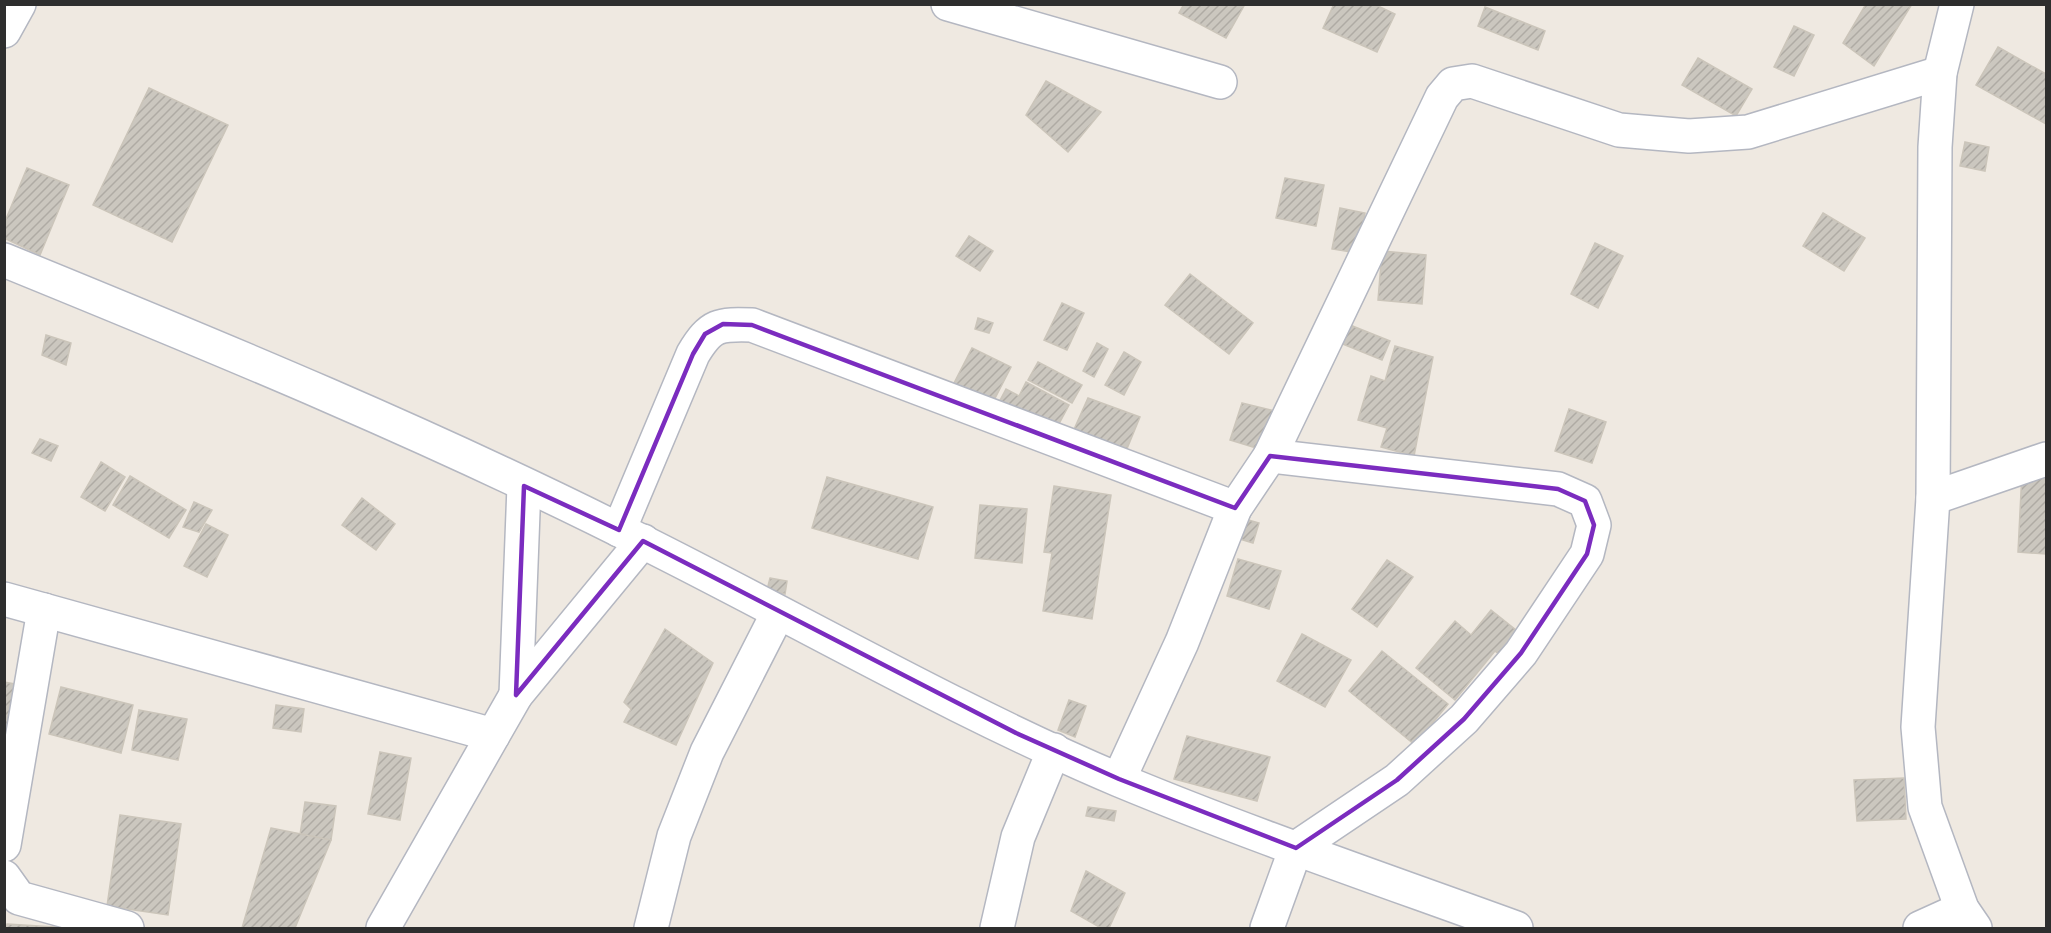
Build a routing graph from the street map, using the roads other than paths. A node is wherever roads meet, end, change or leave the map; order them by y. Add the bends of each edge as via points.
1 (19, 4) edge
2 (948, 4) edge
3 (1957, 4) edge
4 (4, 31) edge
5 (1940, 73) junction
6 (1220, 82) dead end
7 (4, 260) edge
8 (1270, 456) junction
9 (2046, 459) edge
10 (524, 486) junction
11 (1933, 498) junction
12 (1235, 508) junction
13 (631, 536) junction
14 (4, 599) edge
15 (45, 610) junction
16 (778, 613) junction
17 (516, 695) junction
18 (493, 735) junction
19 (1054, 750) junction
20 (1119, 780) junction
21 (4, 845) edge
22 (1296, 848) junction
23 (4, 877) edge
24 (1968, 919) edge
25 (127, 928) edge
26 (383, 928) edge
27 (651, 928) edge
28 (997, 928) edge
29 (1267, 928) edge
30 (1516, 928) edge
31 (1920, 928) edge

1 - 4 street
2 - 6 street
3 - 5 street
5 - 8 street via 1749,132 1689,136 1619,130 1472,81 1453,84 1442,98
5 - 11 street via 1935,147
7 - 10 street via 307,384
8 - 12 street
8 - 22 street via 1558,489 1585,501 1594,525 1587,554 1521,653 1464,719 1397,780
9 - 11 street
10 - 13 street
10 - 17 street
11 - 24 street via 1918,728 1925,807
12 - 13 street via 752,325 723,324 705,334 693,354
12 - 20 street via 1178,652
13 - 16 street
13 - 17 street
14 - 15 street
15 - 18 street
15 - 21 street
16 - 19 street
16 - 27 street via 707,752 674,836
17 - 18 street
18 - 26 street
19 - 20 street
19 - 28 street via 1018,837
20 - 22 street
22 - 29 street
22 - 30 street
23 - 25 street via 19,898
24 - 31 street

